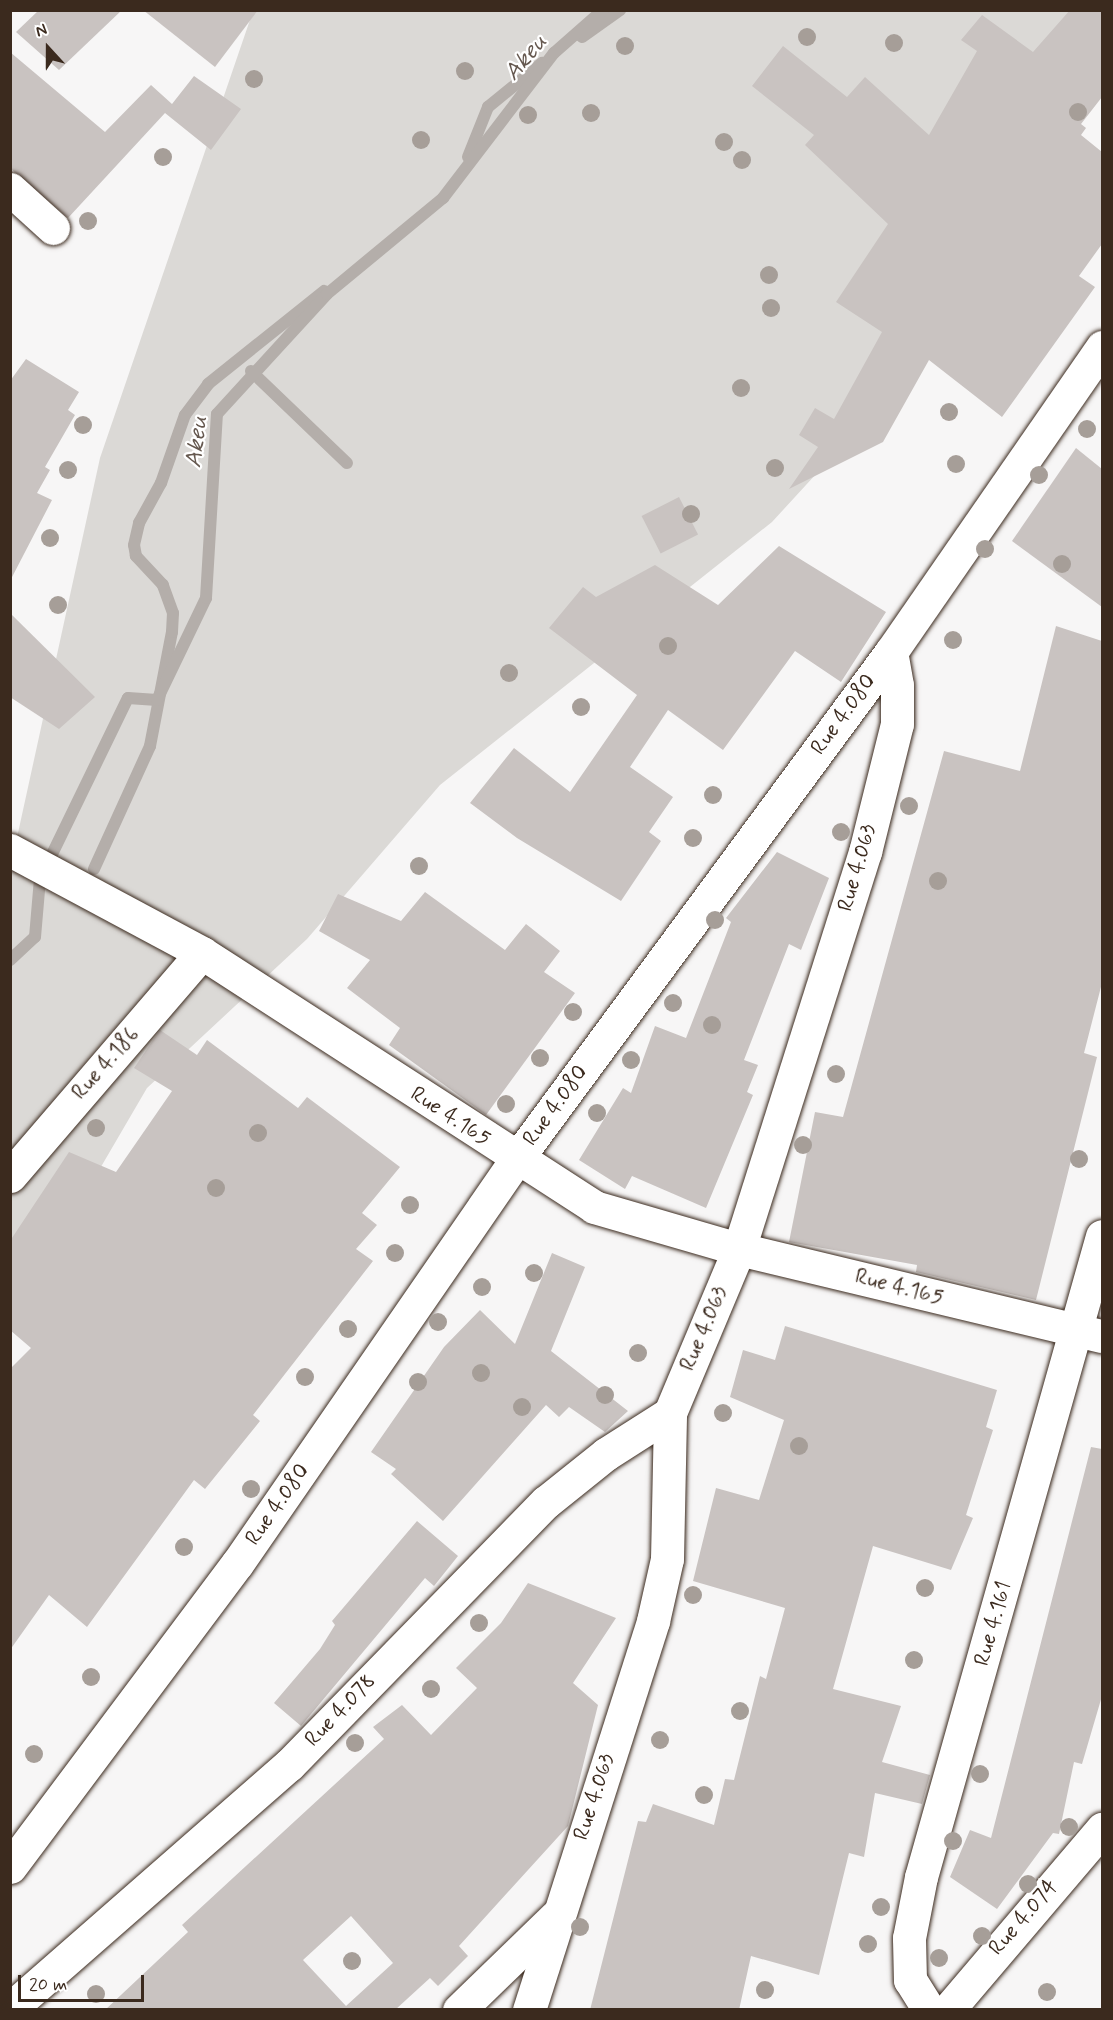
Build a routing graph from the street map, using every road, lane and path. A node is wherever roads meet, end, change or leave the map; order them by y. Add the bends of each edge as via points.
1 (10, 189) edge
2 (53, 228) dead end
3 (1102, 347) edge
4 (891, 652) junction
5 (10, 850) edge
6 (202, 952) junction
7 (516, 1160) junction
8 (10, 1176) edge
9 (1102, 1236) edge
10 (740, 1249) junction
11 (1091, 1334) edge
12 (670, 1413) junction
13 (1102, 1829) edge
14 (10, 1867) edge
15 (556, 1916) junction
16 (10, 2009) edge
17 (459, 2010) edge
18 (529, 2010) edge
19 (929, 2010) edge
20 (948, 2010) edge

1 - 2 street
3 - 4 street, Rue 4.080
4 - 7 street, Rue 4.080
4 - 10 street, Rue 4.063 via 897,724 867,842
5 - 6 street, Rue 4.165
6 - 7 street, Rue 4.165
6 - 8 street, Rue 4.186
7 - 10 street, Rue 4.165 via 594,1207
7 - 14 street, Rue 4.080 via 237,1564
9 - 11 street, Rue 4.161
10 - 11 street, Rue 4.165
10 - 12 street, Rue 4.063
11 - 19 street, Rue 4.161 via 921,1877 909,1938 910,1980
12 - 15 street, Rue 4.063 via 668,1559 653,1621
12 - 16 street, Rue 4.078 via 606,1454 546,1502 289,1765
13 - 20 street, Rue 4.074
15 - 17 street
15 - 18 street, Rue 4.063

